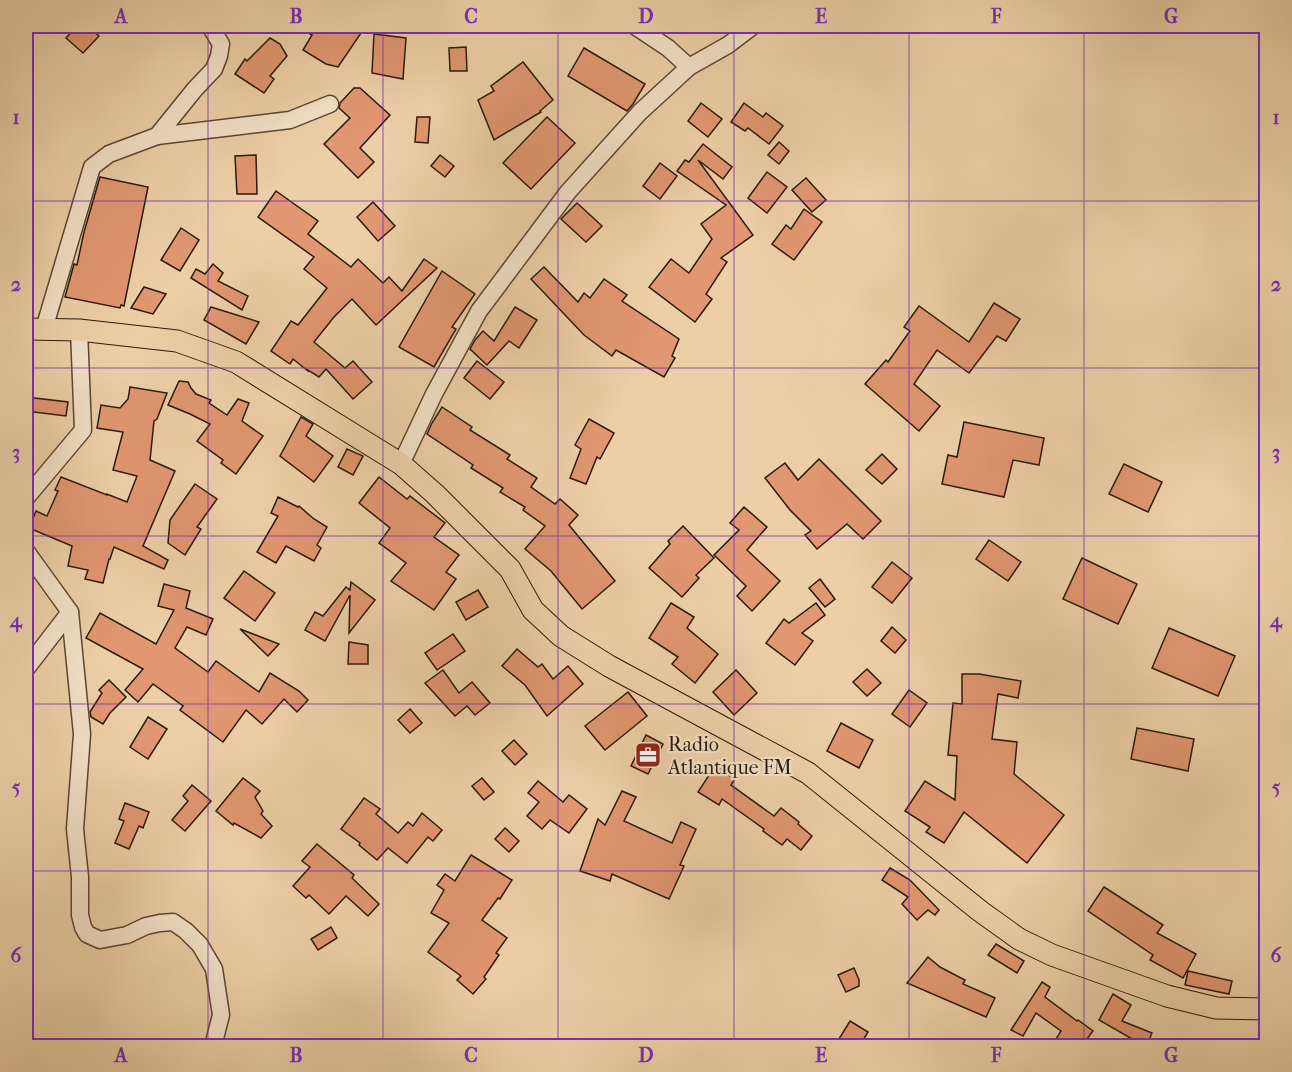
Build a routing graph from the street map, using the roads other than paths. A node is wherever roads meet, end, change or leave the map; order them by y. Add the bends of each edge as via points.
1 (210, 26) edge
2 (635, 26) edge
3 (753, 26) edge
4 (688, 67) junction
5 (330, 104) dead end
6 (158, 136) junction
7 (35, 329) edge
8 (79, 330) junction
9 (401, 464) junction
10 (26, 498) edge
11 (26, 551) edge
12 (70, 612) junction
13 (26, 669) edge
14 (1266, 1010) edge
15 (213, 1047) edge

1 - 6 street via 221,44 214,69
2 - 4 street
3 - 4 street
4 - 9 street via 640,112 568,192 478,311
5 - 6 street via 290,120
6 - 7 street via 109,154 92,167
7 - 8 main road
8 - 9 main road via 177,341 236,362
8 - 10 street via 83,430
9 - 14 main road via 510,569 533,610 561,636 808,773 1019,939 1052,955 1167,996 1216,1008
11 - 12 street
12 - 13 street
12 - 15 street via 82,734 75,829 82,927 100,940 160,922 173,922 186,931 214,969 221,1015

